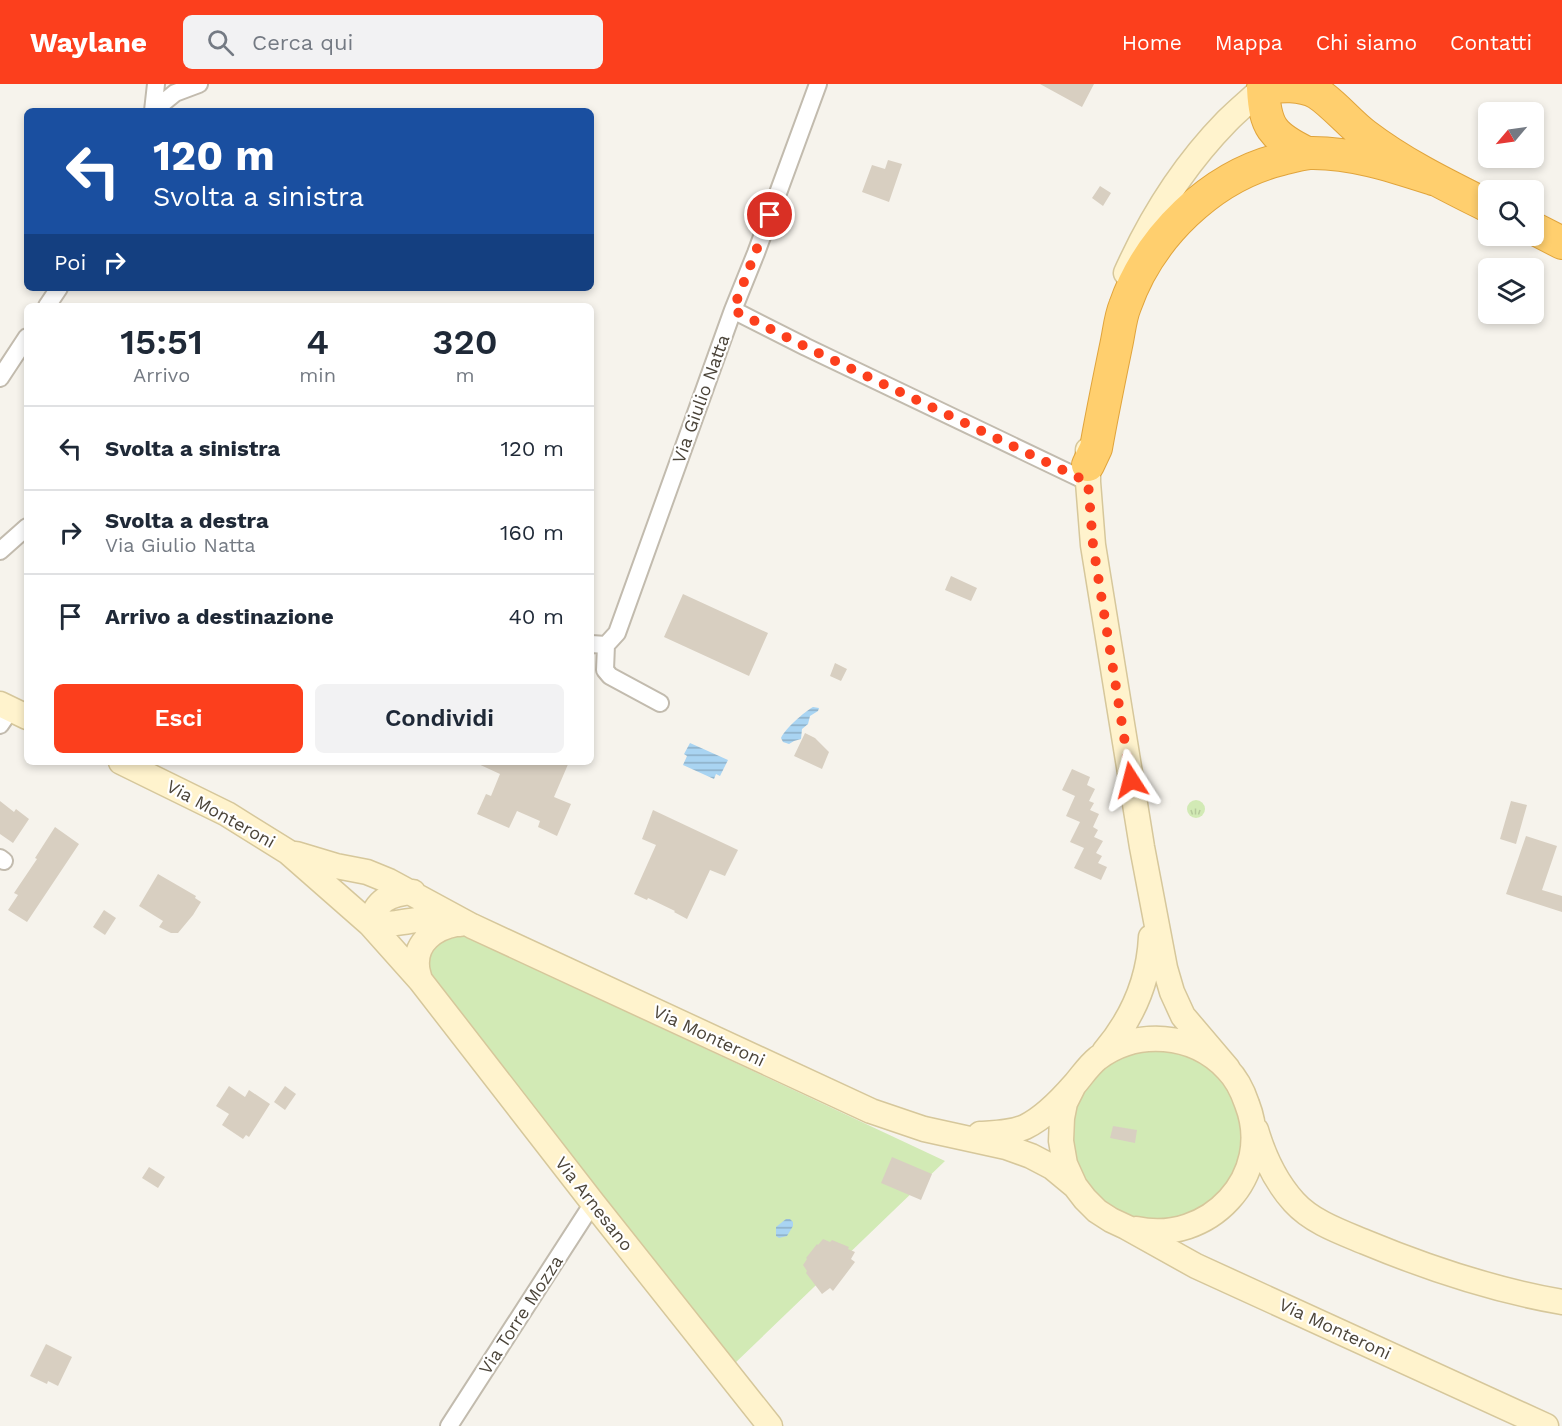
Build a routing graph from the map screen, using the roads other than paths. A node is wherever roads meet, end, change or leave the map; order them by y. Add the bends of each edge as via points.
1 (156, 84) edge
2 (199, 84) edge
3 (818, 84) edge
4 (1341, 84) edge
5 (1265, 86) edge
6 (153, 108) edge
7 (157, 108) edge
8 (1366, 136) junction
9 (1307, 153) junction
10 (1433, 178) junction
11 (1478, 201) edge
12 (1544, 234) edge
13 (1562, 243) edge
14 (733, 310) junction
15 (24, 342) edge
16 (0, 378) edge
17 (1088, 473) junction
18 (24, 530) edge
19 (0, 551) edge
20 (598, 644) edge
21 (660, 703) dead end
22 (127, 765) edge
23 (288, 852) junction
24 (413, 892) junction
25 (1151, 896) junction
26 (370, 924) junction
27 (465, 924) junction
28 (420, 980) junction
29 (1098, 1058) junction
30 (1228, 1069) junction
31 (1074, 1085) junction
32 (1252, 1116) junction
33 (951, 1136) junction
34 (1075, 1186) junction
35 (593, 1203) junction
36 (1126, 1227) junction
37 (1562, 1302) edge
38 (449, 1426) edge
39 (770, 1426) edge
40 (1546, 1426) edge

1 - 6 street
2 - 7 street via 175,93
3 - 14 street, Via Giulio Natta
4 - 8 highway via 1346,106
5 - 8 highway via 1298,86 1316,93
5 - 9 highway via 1264,109 1276,135
5 - 17 main road via 1188,165 1138,245 1115,300 1092,387
8 - 10 highway
9 - 10 highway via 1345,155
9 - 17 highway via 1236,176 1206,196 1157,245 1124,307
10 - 11 highway
12 - 13 highway
14 - 17 street via 816,352
14 - 20 street, Via Giulio Natta via 617,633
15 - 16 street
17 - 25 main road via 1093,545
18 - 19 street
20 - 21 street via 604,670 610,676
22 - 23 main road, Via Monteroni via 227,814
23 - 24 main road, Via Monteroni via 367,872
23 - 26 main road, Via Monteroni
24 - 26 main road via 382,902 372,914
24 - 27 main road, Via Monteroni
25 - 29 main road via 1148,971 1125,1023
25 - 30 main road via 1172,992 1183,1016
26 - 27 main road, Via Monteroni via 387,926 419,920
26 - 28 main road, Via Monteroni
27 - 28 main road via 438,929 428,936 419,949 416,965
27 - 33 main road, Via Monteroni via 871,1111
28 - 35 main road, Via Arnesano
29 - 30 main road, Via Monteroni via 1119,1046 1165,1039 1210,1054
29 - 31 main road, Via Monteroni
30 - 32 main road, Via Monteroni
31 - 33 main road, Via Monteroni via 1048,1112 1026,1126 1010,1132
31 - 34 main road, Via Monteroni via 1065,1103 1061,1141 1065,1164
32 - 36 main road, Via Monteroni via 1254,1138 1242,1182 1212,1215 1171,1231 1148,1232
32 - 37 main road via 1276,1179 1295,1204 1318,1221 1429,1268
33 - 34 main road, Via Monteroni via 1031,1156
34 - 36 main road, Via Monteroni via 1097,1211
35 - 38 street, Via Torre Mozza
35 - 39 main road, Via Arnesano
36 - 40 main road, Via Monteroni via 1197,1266

